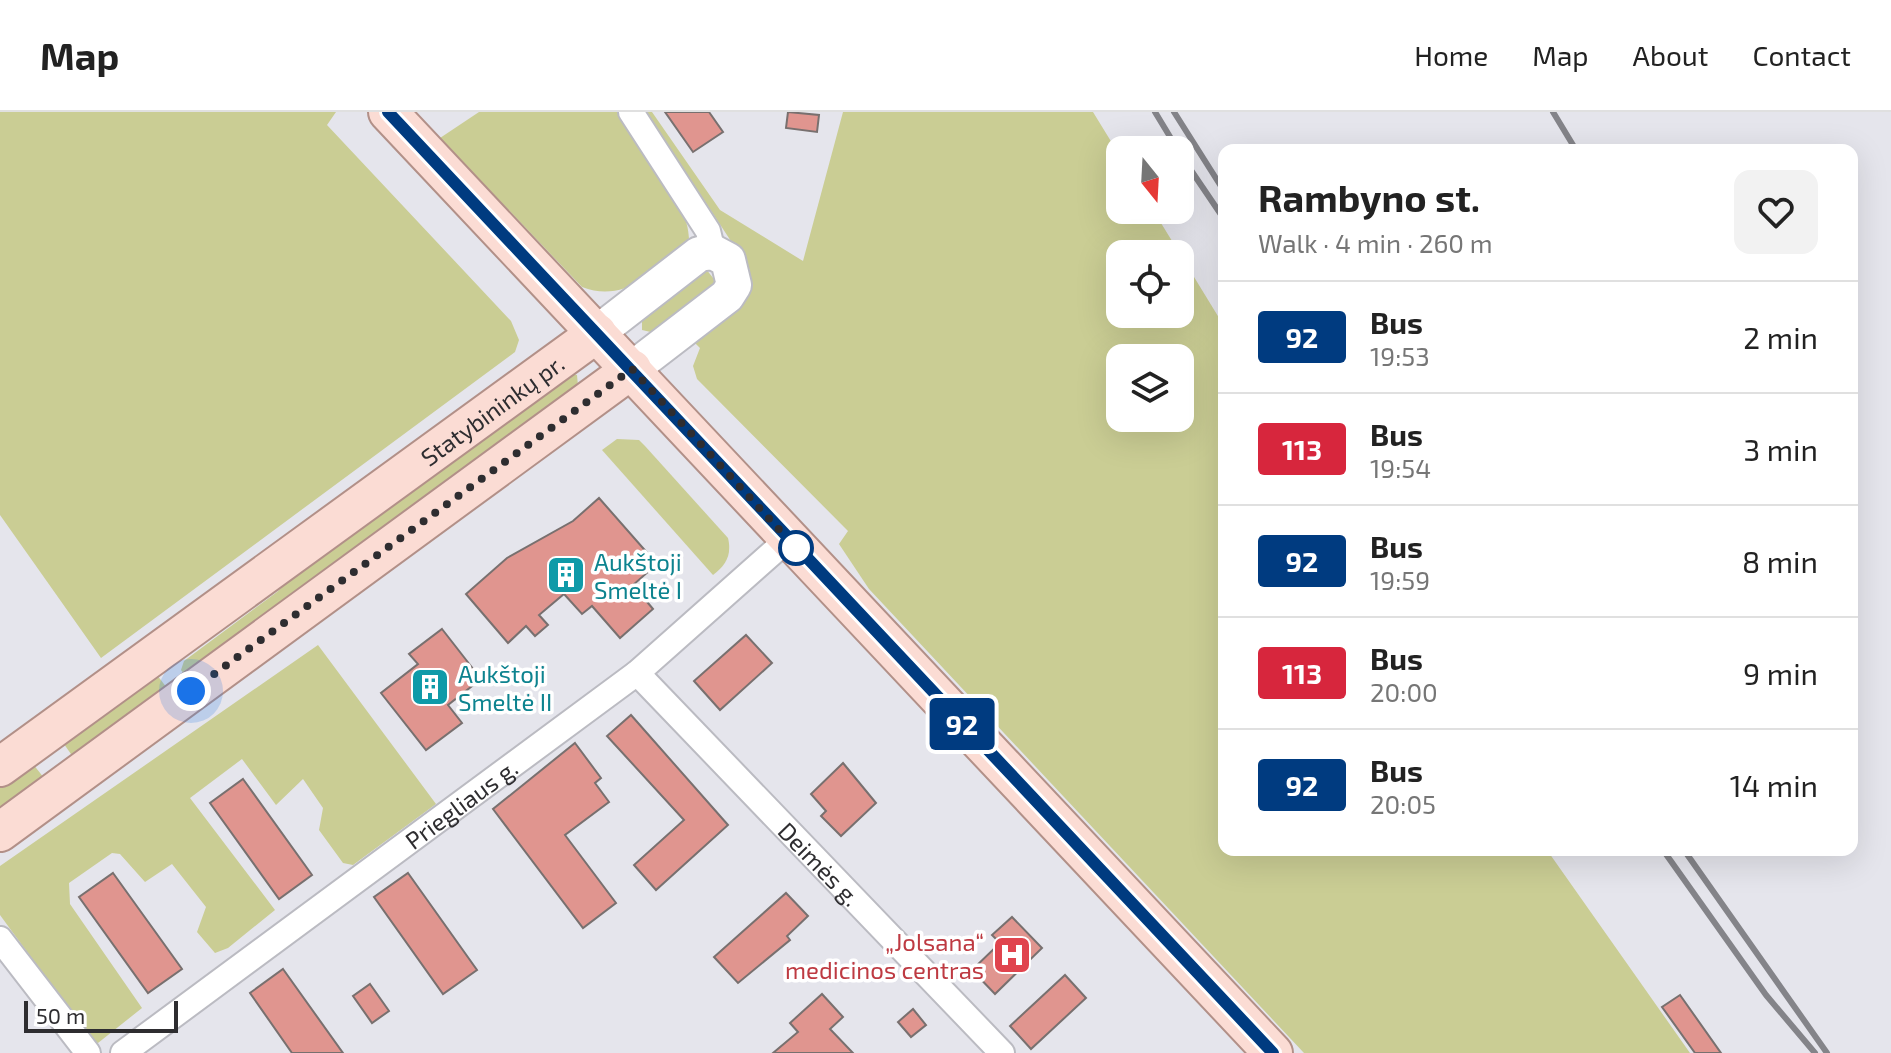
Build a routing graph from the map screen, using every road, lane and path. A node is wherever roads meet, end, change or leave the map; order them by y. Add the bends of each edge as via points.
1 (388, 112) edge
2 (631, 112) edge
3 (713, 252) junction
4 (597, 333) junction
5 (632, 369) junction
6 (788, 539) junction
7 (162, 647) junction
8 (637, 673) junction
9 (191, 691) junction
10 (14, 757) edge
11 (58, 789) junction
12 (0, 832) edge
13 (0, 939) edge
14 (1261, 1049) edge
15 (88, 1053) edge
16 (123, 1053) edge
17 (1002, 1053) edge

1 - 4 main road
2 - 3 street via 708,231
3 - 4 main road, Statybininkų pr. via 699,254
3 - 5 main road via 728,260 733,271 734,285 727,296
4 - 5 main road
4 - 7 main road, Statybininkų pr.
5 - 6 main road
5 - 9 main road
6 - 8 street, Priegliaus g.
6 - 14 main road
7 - 9 main road via 167,677
7 - 10 main road, Statybininkų pr.
8 - 16 street, Priegliaus g.
8 - 17 street, Deimės g.
9 - 11 main road
10 - 11 main road via 43,751 59,773
11 - 12 main road
13 - 15 street

